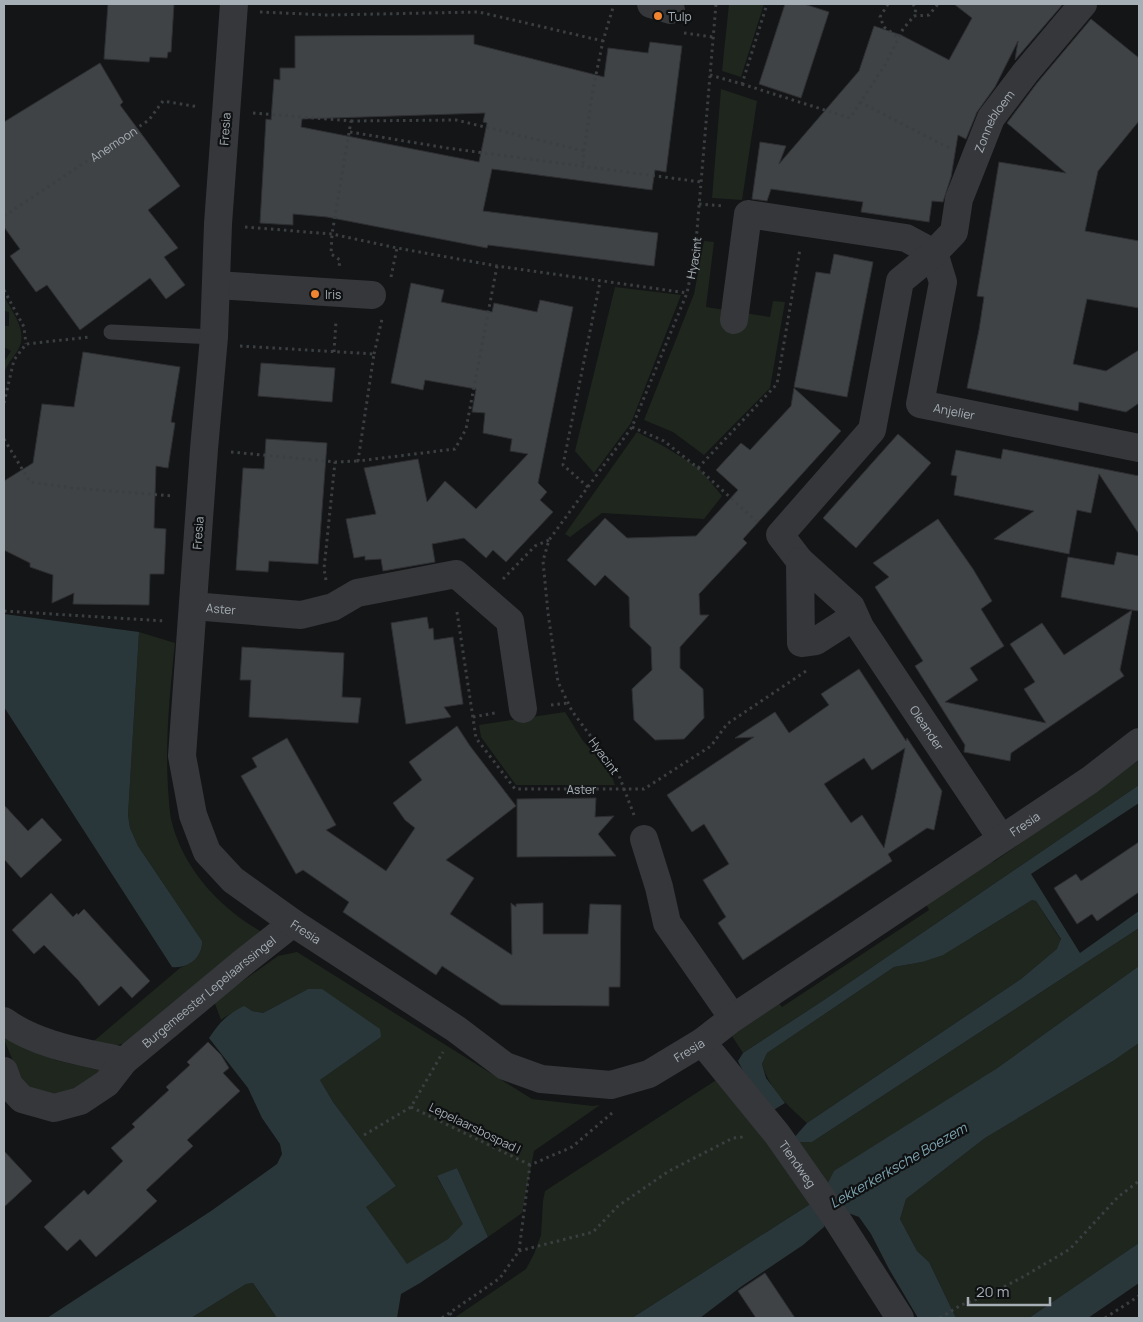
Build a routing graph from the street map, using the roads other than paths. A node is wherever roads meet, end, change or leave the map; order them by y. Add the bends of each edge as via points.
1 (1083, 4) edge
2 (234, 7) edge
3 (934, 253) junction
4 (216, 285) junction
5 (372, 295) dead end
6 (734, 320) dead end
7 (111, 332) road end
8 (213, 341) junction
9 (1139, 448) edge
10 (800, 561) junction
11 (193, 614) junction
12 (855, 616) junction
13 (523, 710) dead end
14 (1139, 742) edge
15 (1001, 838) junction
16 (644, 839) road end
17 (293, 924) junction
18 (733, 1018) junction
19 (4, 1021) edge
20 (702, 1042) junction
21 (124, 1061) junction
22 (4, 1071) edge
23 (900, 1318) edge

1 - 3 street, Zonnebloem via 991,118 959,199 954,232
2 - 4 street, Fresia
3 - 6 street via 906,238 748,214
3 - 9 street, Anjelier via 943,282 920,404
3 - 10 street via 900,281 872,430 780,535
4 - 5 street
4 - 8 street, Fresia
7 - 8 lane
8 - 11 street, Fresia
10 - 12 street, Oleander via 851,607
10 - 12 street via 801,643 816,642
11 - 13 street, Aster via 301,615 333,607 357,593 456,574 510,621
11 - 17 street, Fresia via 182,756 193,815 207,852 233,880
12 - 15 street, Oleander
14 - 15 street, Fresia via 1090,780
15 - 18 street, Fresia
16 - 18 street via 667,923
17 - 20 street, Fresia via 456,1029 505,1066 541,1079 611,1085 649,1074
17 - 21 street, Burgemeester Lepelaarssingel
18 - 20 street, Fresia
19 - 21 street via 18,1032 65,1048
20 - 23 street, Tiendweg via 777,1134 838,1220
21 - 22 street, Burgemeester Lepelaarssingel via 106,1083 80,1102 54,1108 22,1099 9,1085

